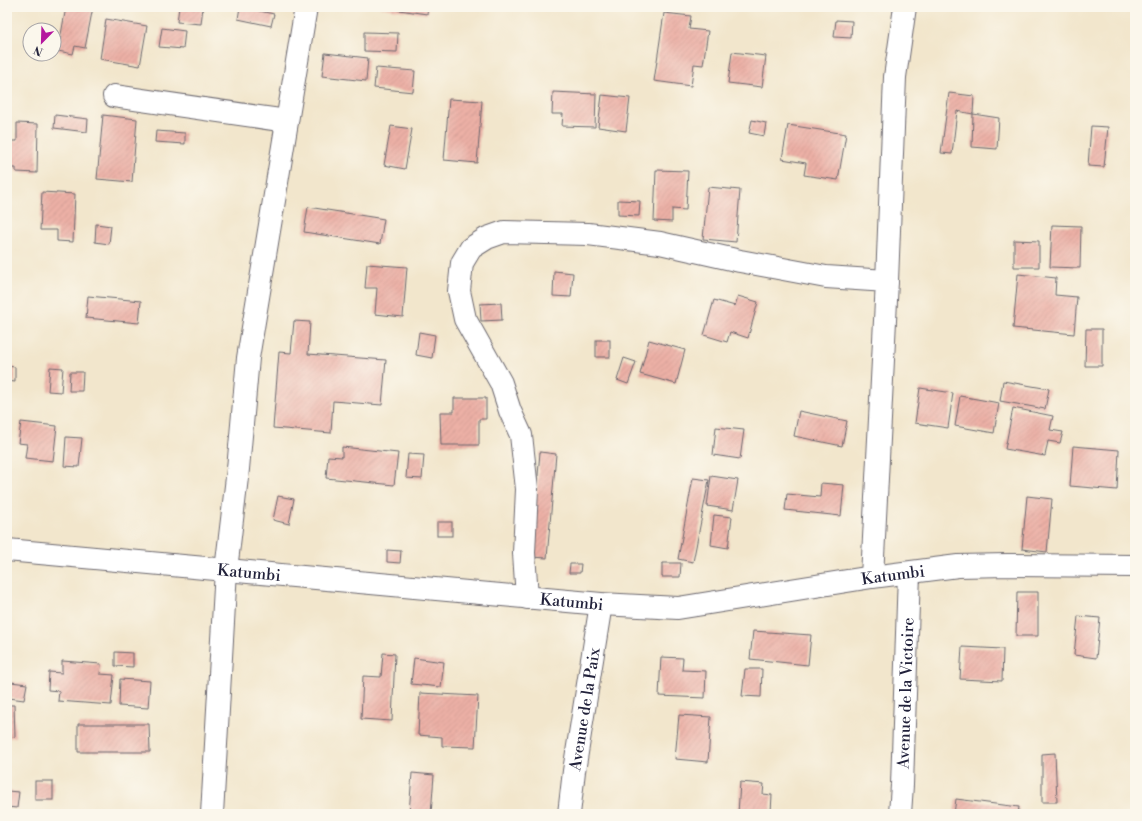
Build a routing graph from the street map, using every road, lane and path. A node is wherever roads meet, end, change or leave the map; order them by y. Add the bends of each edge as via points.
1 (306, 7) edge
2 (905, 7) edge
3 (114, 96) dead end
4 (287, 121) junction
5 (887, 281) junction
6 (7, 550) edge
7 (1135, 566) edge
8 (226, 570) junction
9 (909, 573) junction
10 (872, 577) junction
11 (527, 598) junction
12 (601, 604) junction
13 (212, 814) edge
14 (569, 814) edge
15 (900, 814) edge

1 - 4 street
2 - 5 street via 895,77
3 - 4 street
4 - 8 street via 248,358
5 - 10 street
5 - 11 street via 826,277 660,243 588,234 504,232 487,238 471,248 462,263 459,291 465,319 501,383 510,411 522,435 527,489 524,553
6 - 8 street, Katumbi
7 - 9 street, Katumbi via 958,566
8 - 11 street, Katumbi
8 - 13 street
9 - 10 street, Katumbi
9 - 15 street, Avenue de la Victoire
10 - 12 street, Katumbi via 678,608
11 - 12 street, Katumbi
12 - 14 street, Avenue de la Paix

